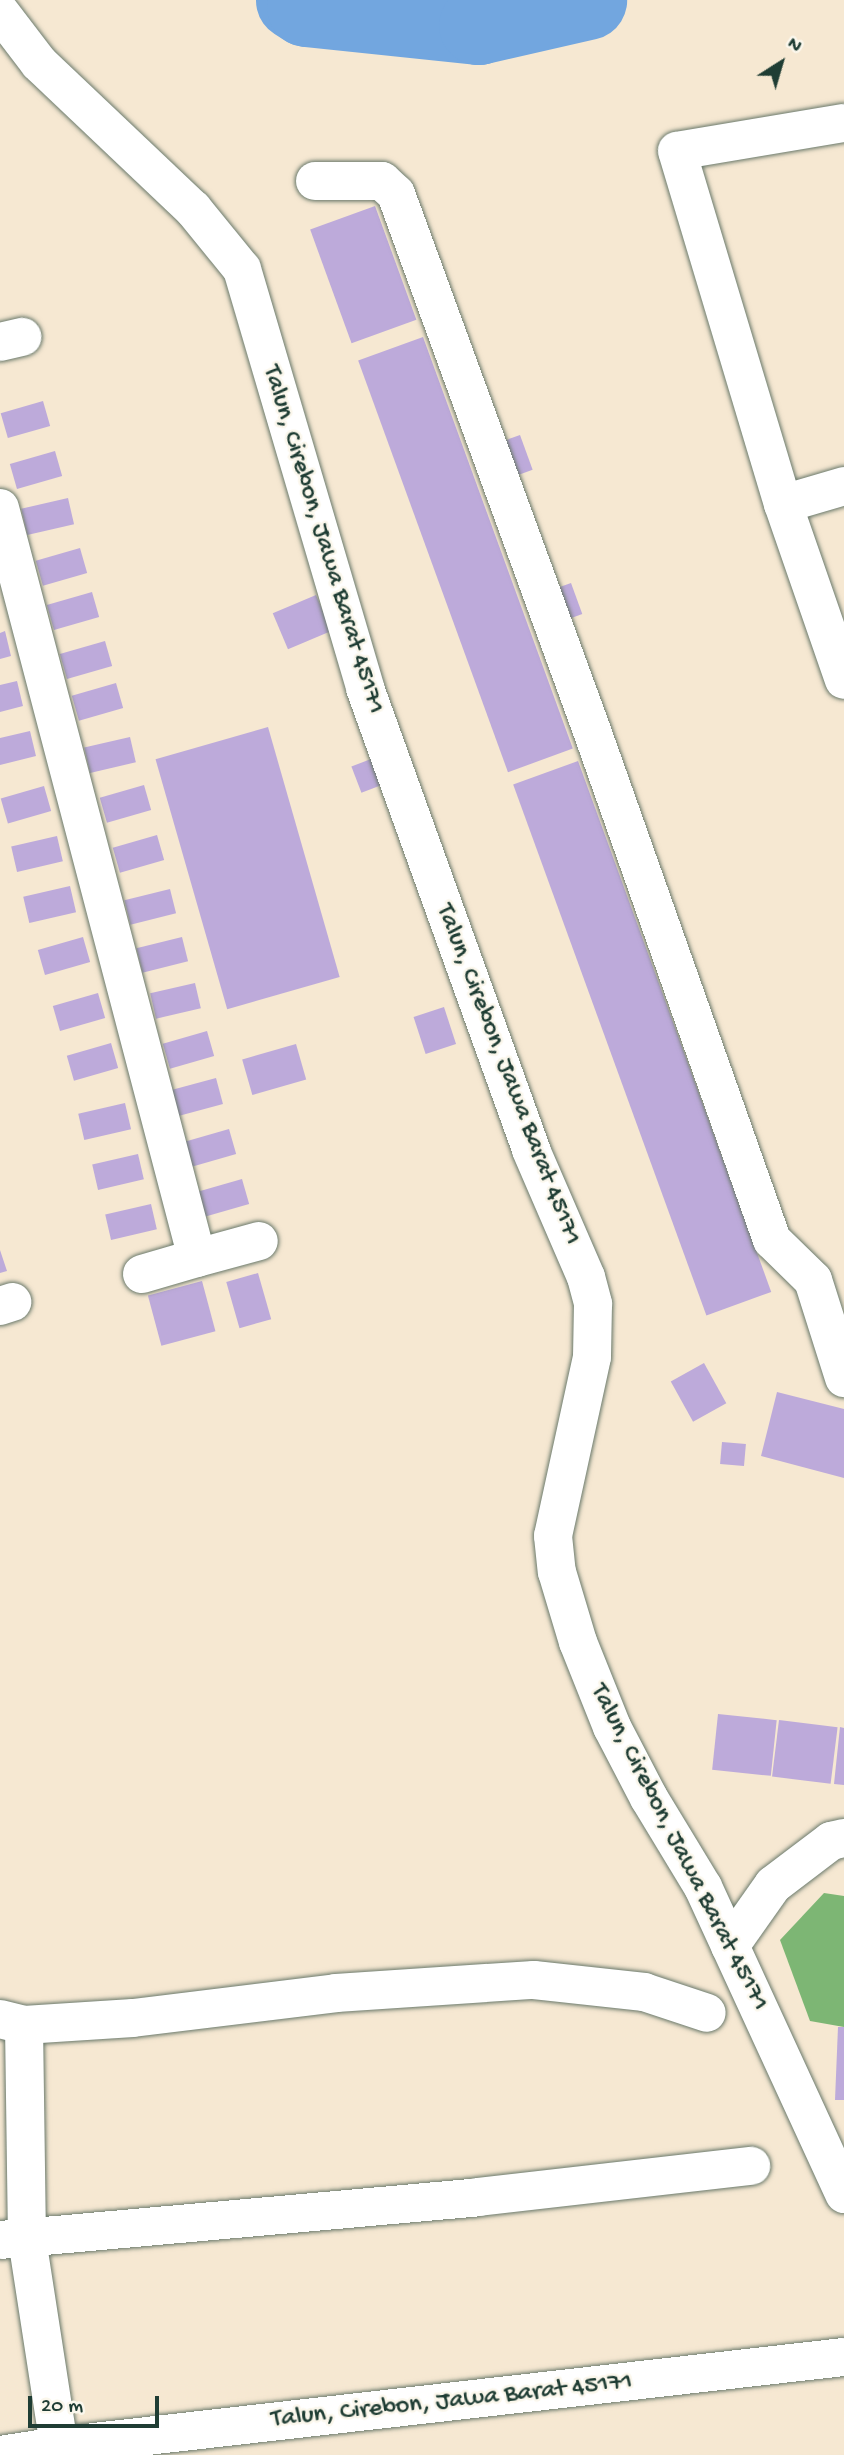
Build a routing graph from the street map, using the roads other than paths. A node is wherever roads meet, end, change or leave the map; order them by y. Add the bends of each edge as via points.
1 (0, 12) edge
2 (843, 127) edge
3 (315, 181) dead end
4 (844, 486) edge
5 (783, 504) junction
6 (0, 508) edge
7 (844, 680) edge
8 (259, 1241) dead end
9 (197, 1258) junction
10 (142, 1274) dead end
11 (844, 1378) edge
12 (844, 1838) edge
13 (730, 1946) junction
14 (707, 2013) dead end
15 (12, 2022) edge
16 (751, 2166) dead end
17 (844, 2194) edge
18 (13, 2239) edge
19 (844, 2357) edge
20 (59, 2446) junction
21 (0, 2455) edge

1 - 13 street, Talun, Cirebon, Jawa Barat 45171 via 39,64 193,209 242,269 365,688 531,1150 586,1277 593,1304 592,1357 553,1536 578,1642 612,1727 703,1887
2 - 5 street via 677,151
3 - 11 street via 382,181 396,194 772,1240 813,1280
4 - 5 street
5 - 7 street
6 - 9 street
8 - 9 street
9 - 10 street
12 - 13 street via 831,1841 773,1885
13 - 17 street, Talun, Cirebon, Jawa Barat 45171
14 - 15 street, Talun, Cirebon, Jawa Barat 45171 via 644,1992 534,1980 336,1993 133,2018
15 - 18 street, Talun, Cirebon, Jawa Barat 45171
16 - 18 street via 478,2197
18 - 20 street, Talun, Cirebon, Jawa Barat 45171
19 - 20 street, Talun, Cirebon, Jawa Barat 45171
20 - 21 street

